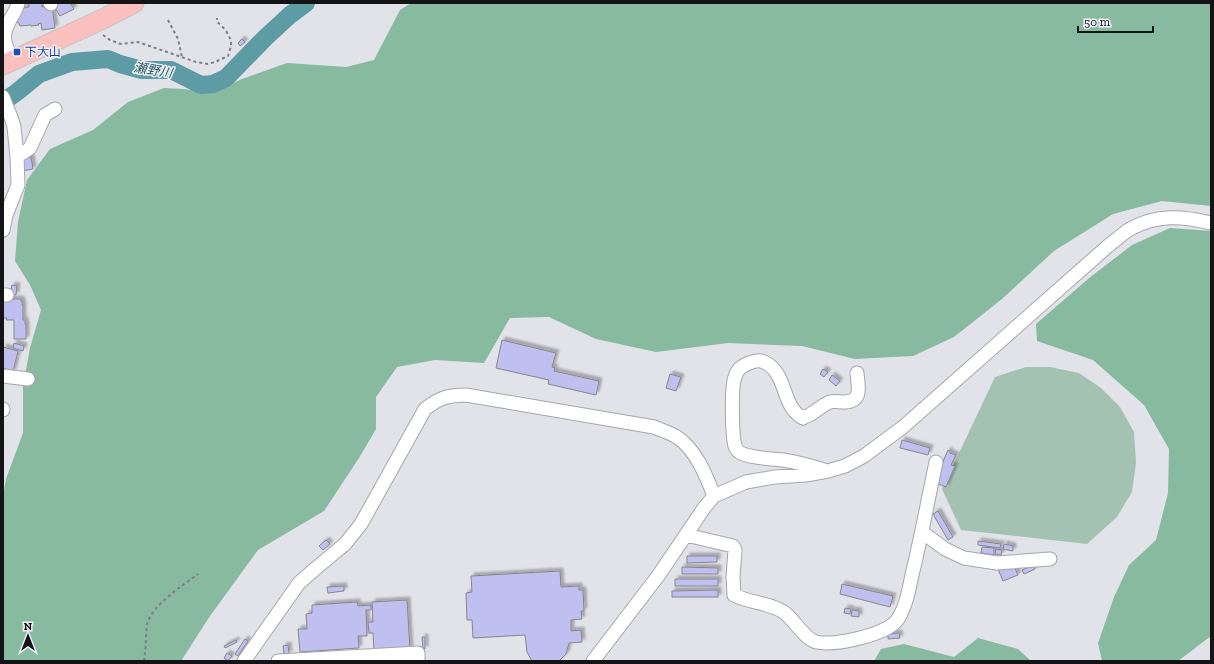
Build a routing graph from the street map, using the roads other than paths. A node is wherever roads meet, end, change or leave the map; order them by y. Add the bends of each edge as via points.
1 (18, 3) edge
2 (134, 3) edge
3 (8, 62) edge
4 (3, 97) edge
5 (55, 109) dead end
6 (17, 154) junction
7 (1211, 222) edge
8 (3, 230) edge
9 (857, 373) dead end
10 (3, 376) edge
11 (28, 379) dead end
12 (936, 462) dead end
13 (828, 471) junction
14 (714, 496) junction
15 (922, 532) junction
16 (686, 535) junction
17 (1050, 559) dead end
18 (353, 659) edge
19 (244, 661) edge
20 (278, 661) edge
21 (418, 661) edge
22 (593, 661) edge

1 - 3 street via 4,31
2 - 3 highway
4 - 6 street via 12,120
5 - 6 street via 45,115 30,148
6 - 8 street via 18,185
7 - 13 street via 1169,217 1147,221 1129,230 903,427 864,456
9 - 13 street via 859,394 855,399 828,403 803,418 791,407 773,367 762,361 751,362 740,367 735,375 734,438 740,453 785,460
10 - 11 street
12 - 15 street
13 - 14 street via 746,482
14 - 16 street
14 - 19 street via 706,475 686,444 654,427 466,395 455,395 435,401 425,409 361,524 345,544 300,583
15 - 16 street via 906,601 893,625 849,641 827,642 815,642 806,636 784,612 734,595 733,546
15 - 17 street via 945,549 964,558 997,563
16 - 22 street
18 - 20 street
18 - 21 street via 418,653

